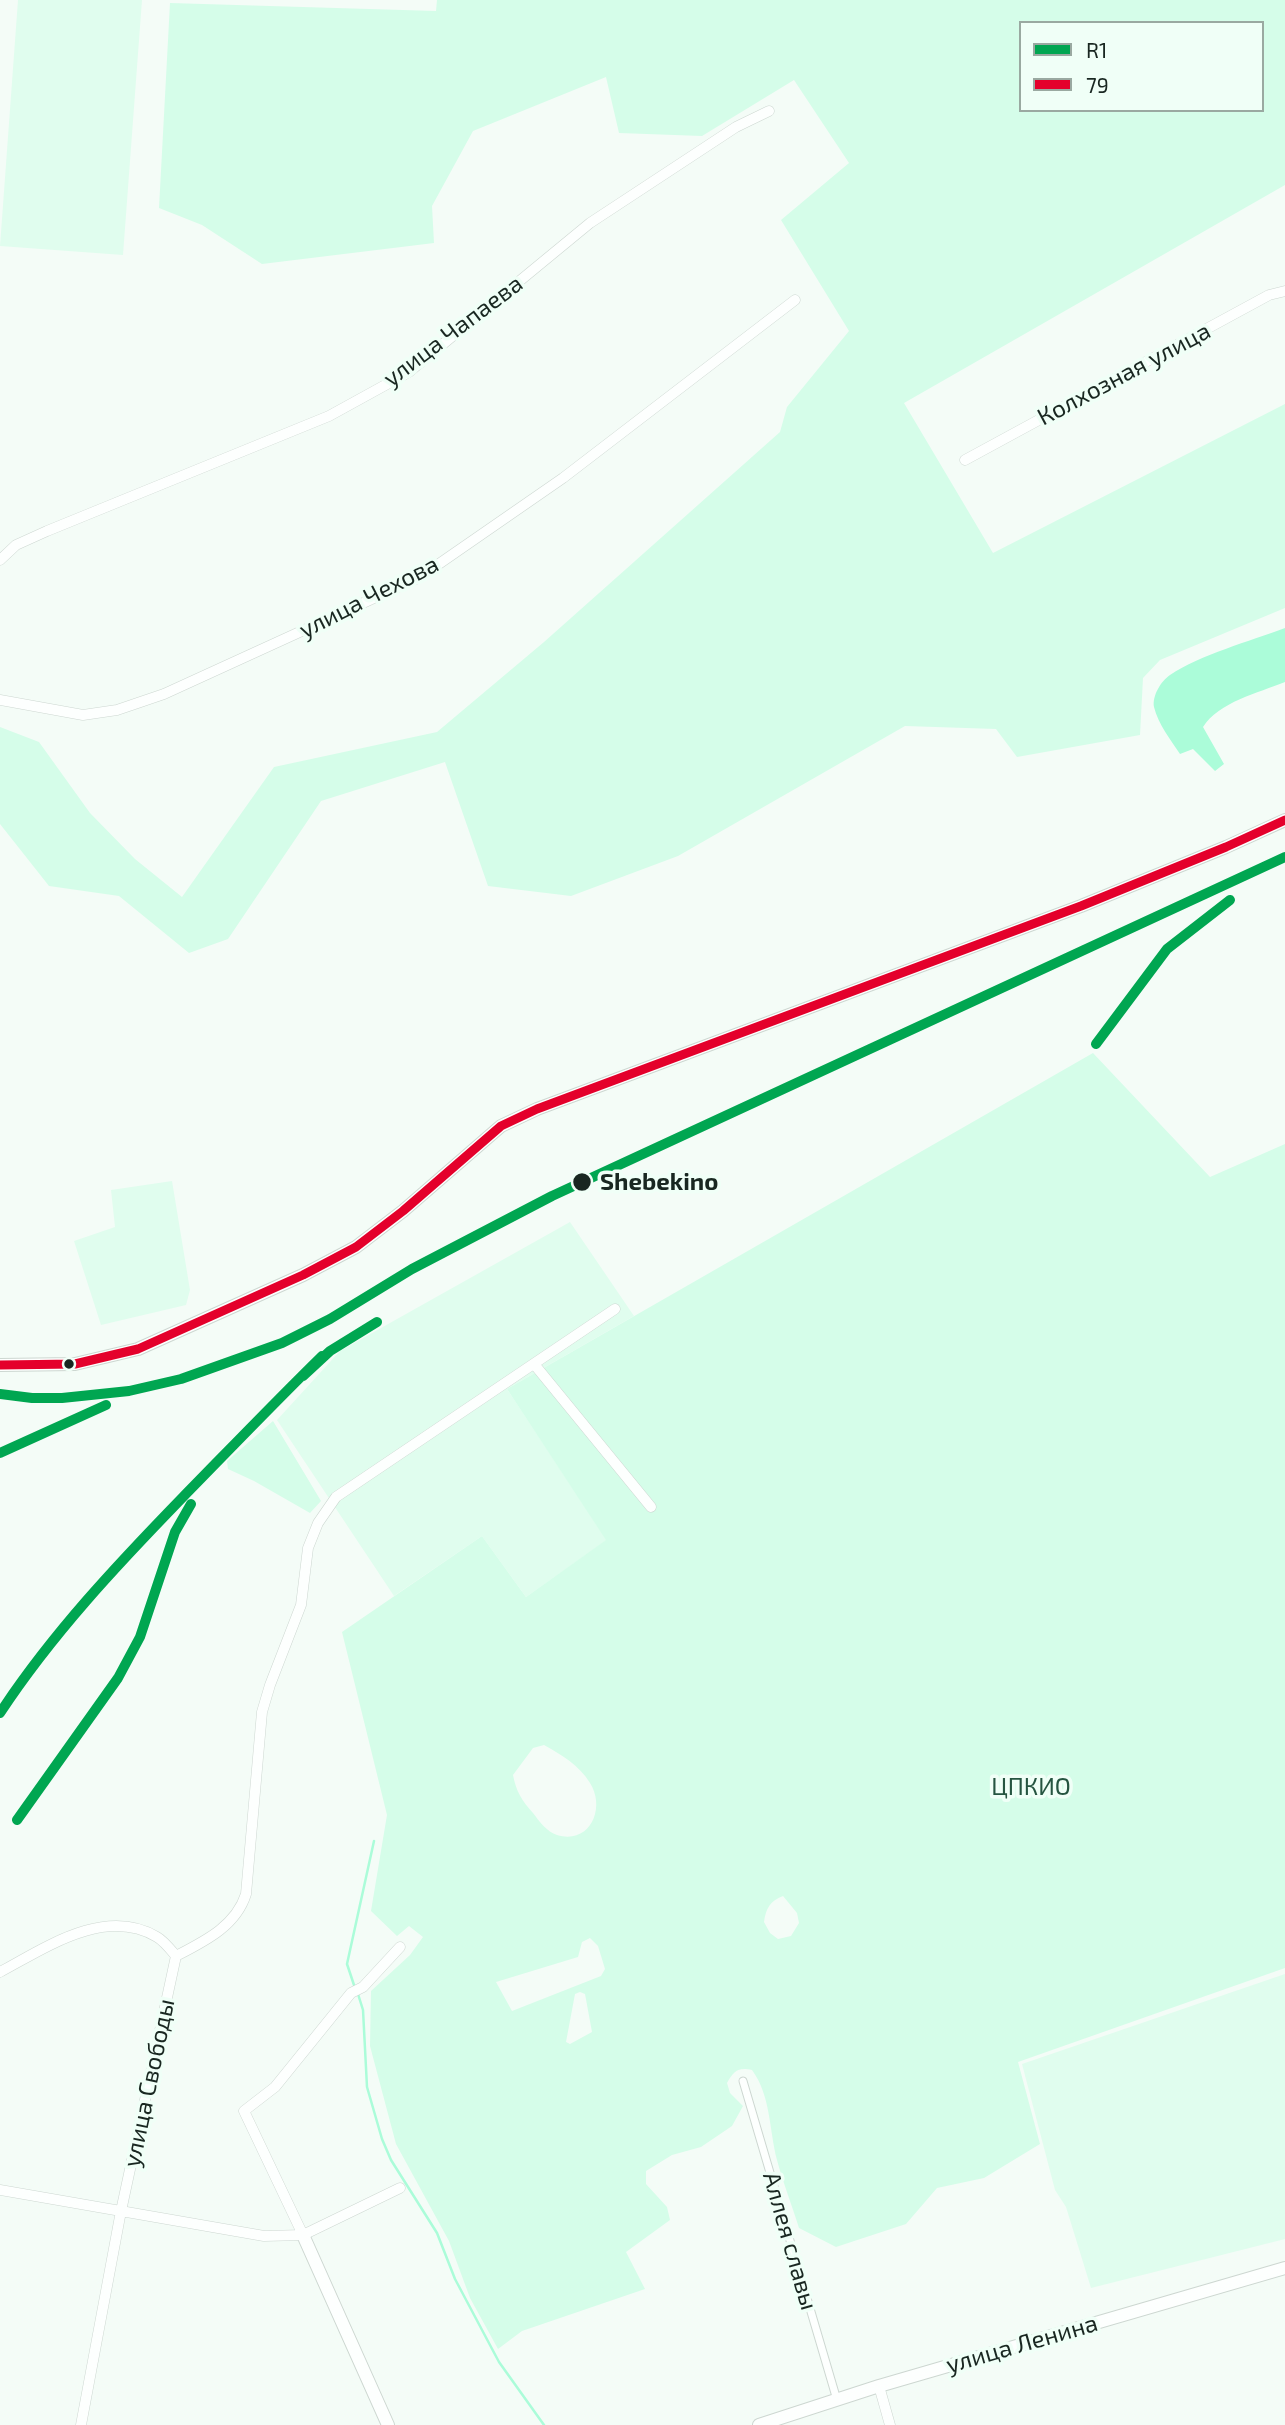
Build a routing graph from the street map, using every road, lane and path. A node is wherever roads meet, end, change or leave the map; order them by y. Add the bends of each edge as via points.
1 (769, 111) dead end
2 (1285, 291) edge
3 (795, 300) dead end
4 (965, 460) dead end
5 (0, 560) edge
6 (0, 700) edge
7 (1285, 820) edge
8 (615, 1309) dead end
9 (534, 1364) junction
10 (0, 1365) edge
11 (651, 1507) dead end
12 (400, 1947) dead end
13 (176, 1956) junction
14 (0, 1972) edge
15 (743, 2081) dead end
16 (400, 2188) dead end
17 (0, 2190) edge
18 (121, 2211) junction
19 (303, 2235) junction
20 (1285, 2268) edge
21 (880, 2386) junction
22 (837, 2401) junction
23 (81, 2425) edge
24 (388, 2425) edge
25 (760, 2425) edge
26 (890, 2425) edge

1 - 5 street, улица Чапаева via 736,127 590,223 409,372 329,416 16,545
2 - 4 street, Колхозная улица via 1269,295
3 - 6 street, улица Чехова via 563,478 420,577 164,694 117,710 83,715
7 - 10 street via 1081,906 537,1108 501,1126 356,1247 199,1324 105,1359
8 - 9 street
9 - 11 street
9 - 13 street via 336,1497 318,1523 308,1548 301,1605 262,1712 242,1908 202,1943
12 - 19 street via 363,1987 351,1993 275,2087 244,2111
13 - 14 street via 158,1937 131,1927 100,1928 68,1935
13 - 18 street, улица Свободы
15 - 22 street, Аллея славы
16 - 19 street
17 - 18 street
18 - 19 street via 264,2236
18 - 23 street, улица Свободы
19 - 24 street
20 - 21 street, улица Ленина
21 - 22 street, улица Ленина
21 - 26 street
22 - 25 street, улица Ленина

